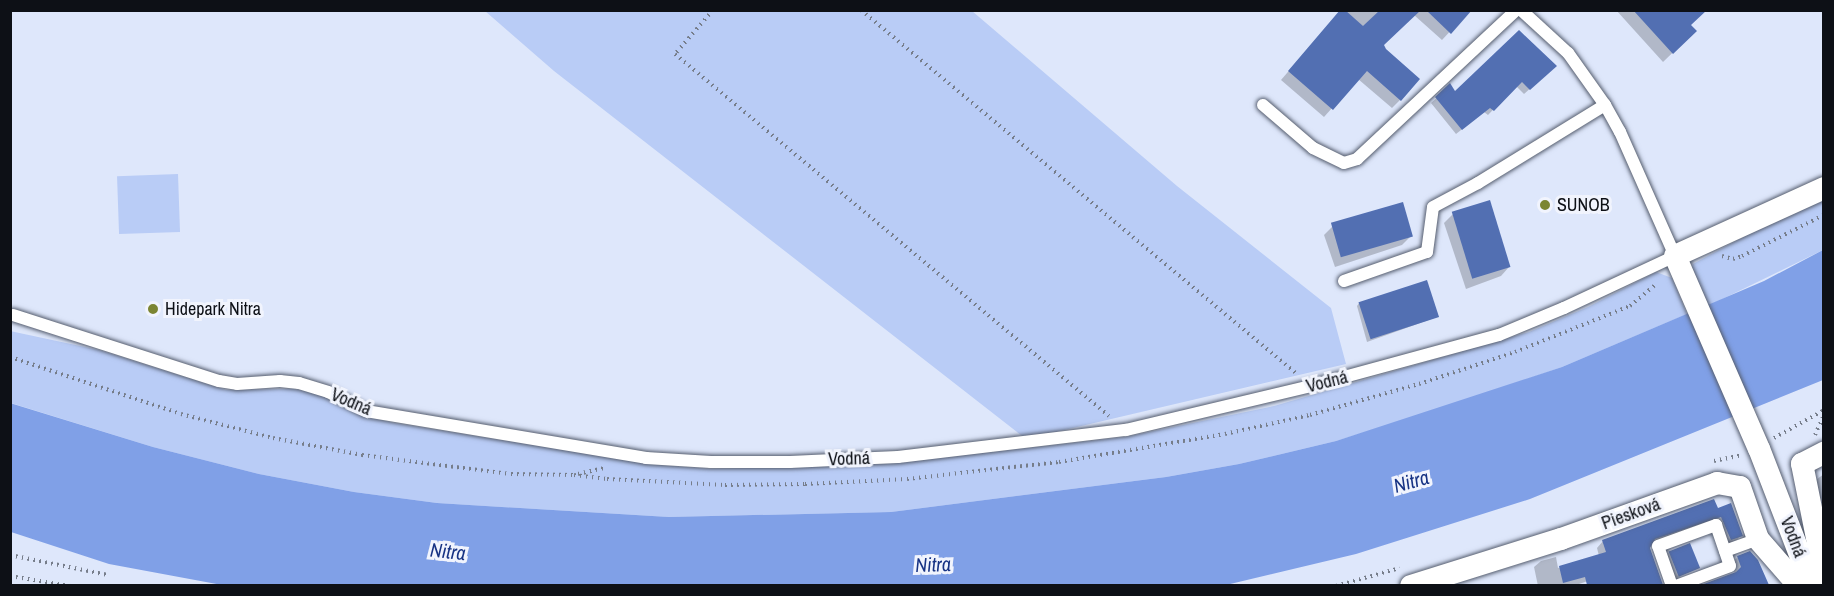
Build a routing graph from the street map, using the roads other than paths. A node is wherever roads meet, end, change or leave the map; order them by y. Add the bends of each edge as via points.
1 (1516, 10) edge
2 (1521, 10) edge
3 (1263, 105) dead end
4 (1605, 105) junction
5 (1824, 188) edge
6 (1675, 256) junction
7 (1344, 281) dead end
8 (13, 315) dead end
9 (1824, 453) edge
10 (1758, 539) junction
11 (1725, 551) junction
12 (1411, 585) edge
13 (1674, 585) edge
14 (1799, 585) edge
15 (1812, 585) edge
16 (1821, 585) edge

1 - 3 lane via 1357,159 1344,163 1313,148
2 - 4 lane, Vodná via 1568,53
4 - 6 lane, Vodná
4 - 7 lane via 1434,207 1427,252
5 - 6 street
6 - 8 lane, Vodná via 1499,335 1311,386 1126,430 898,457 790,462 646,458 366,411 299,383 219,381
6 - 15 street, Vodná via 1756,442
9 - 16 street via 1802,464 1820,553
10 - 11 lane
10 - 12 street, Piesková via 1740,487 1717,483 1561,539
10 - 14 street, Piesková
11 - 13 lane via 1730,566
11 - 13 lane via 1716,525 1658,546

